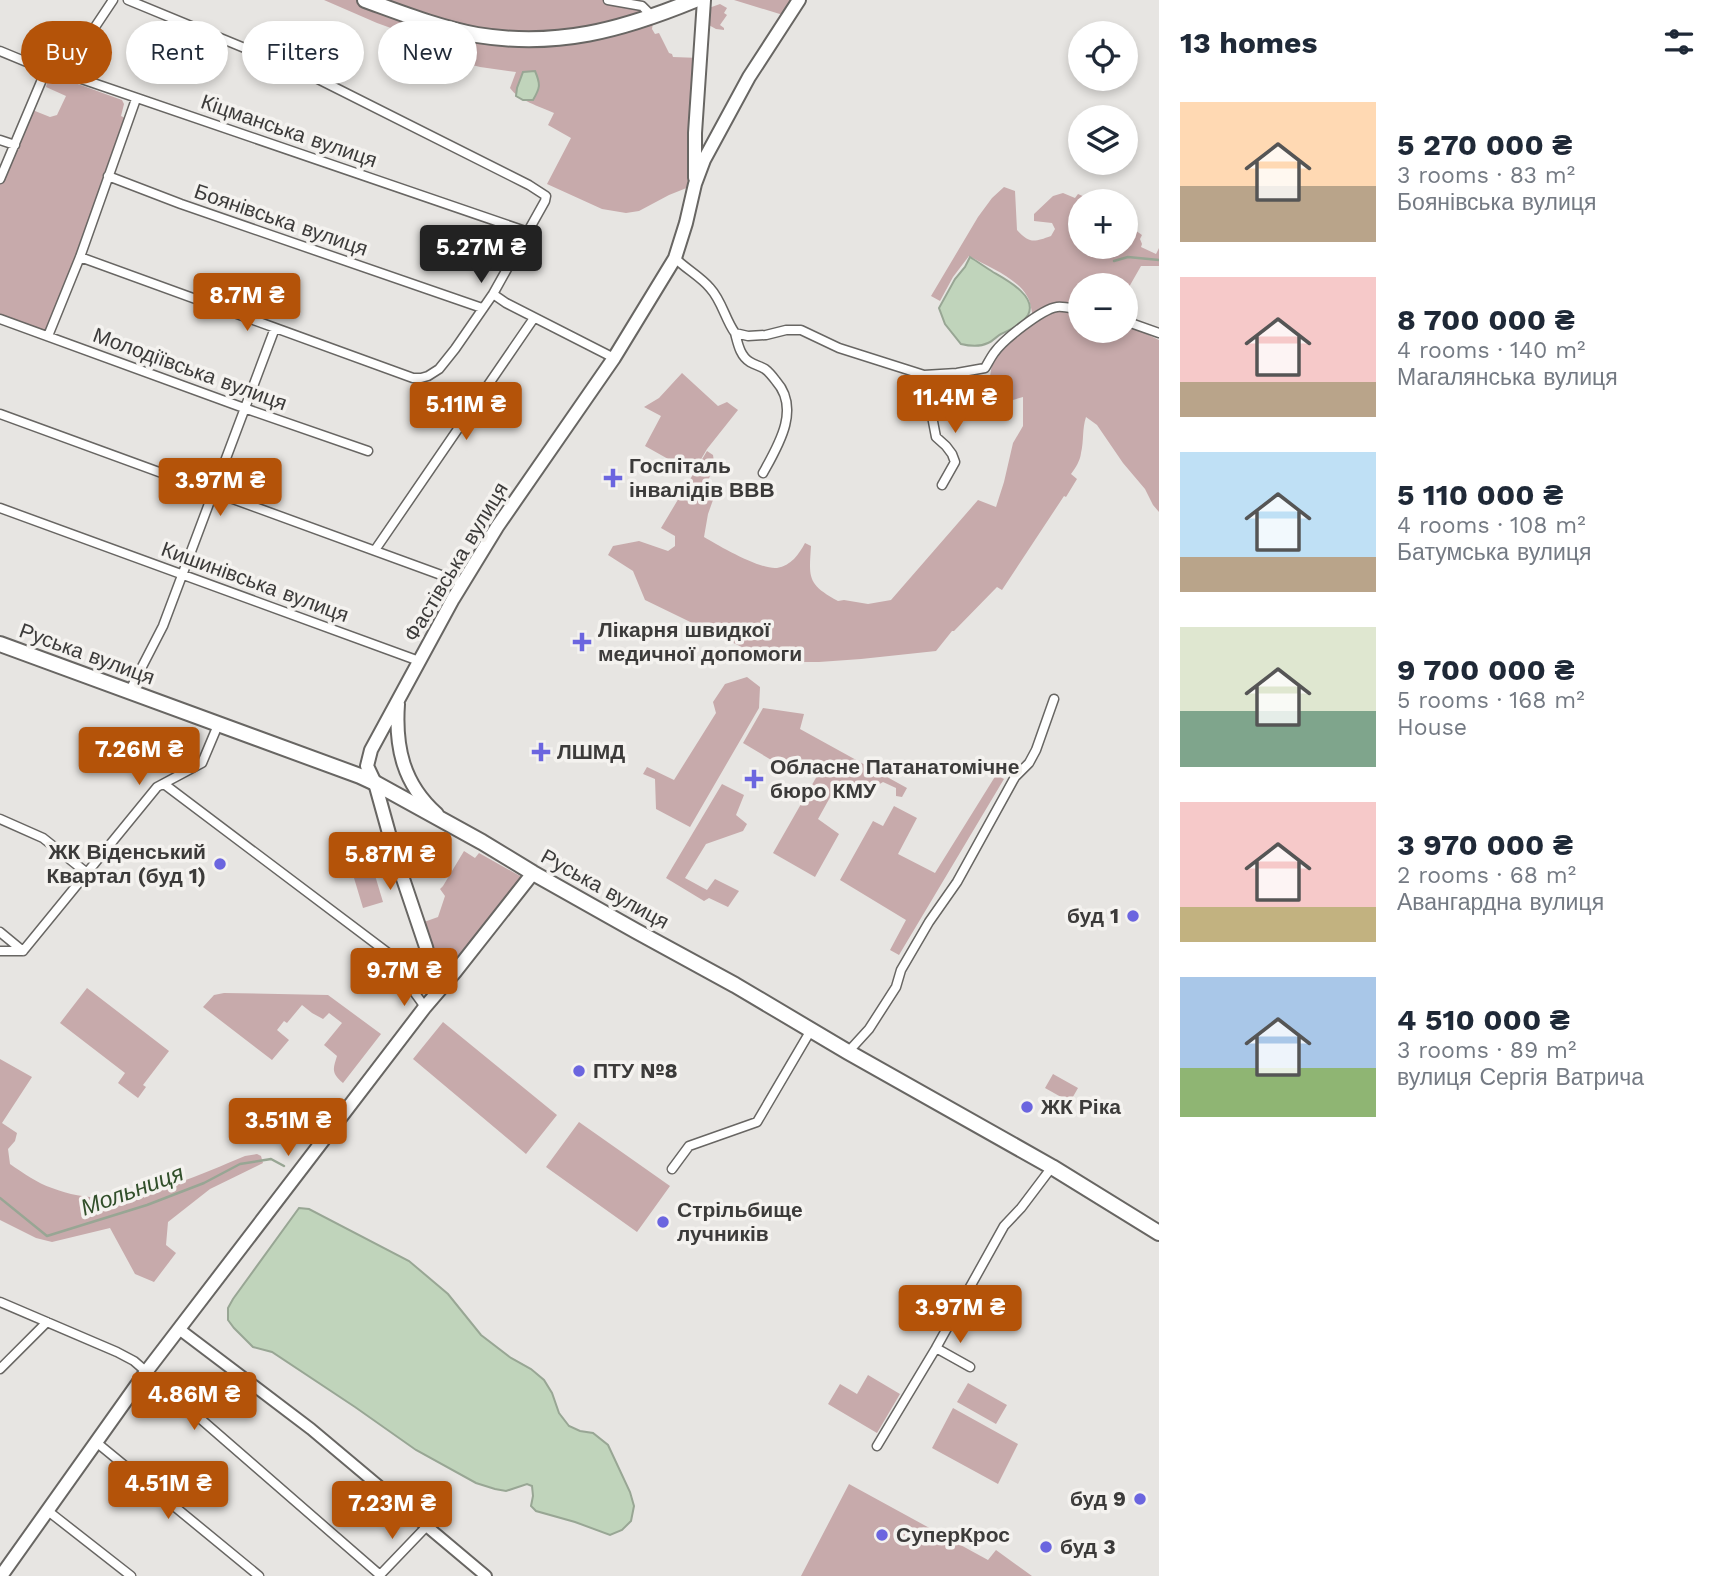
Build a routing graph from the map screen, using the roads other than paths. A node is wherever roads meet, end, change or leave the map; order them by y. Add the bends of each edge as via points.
1 (113, 0) edge
2 (128, 0) edge
3 (365, 0) edge
4 (608, 0) edge
5 (695, 0) edge
6 (704, 0) edge
7 (799, 0) edge
8 (653, 17) junction
9 (99, 21) edge
10 (0, 51) edge
11 (21, 60) edge
12 (40, 84) edge
13 (95, 84) edge
14 (136, 99) junction
15 (0, 140) edge
16 (15, 145) junction
17 (108, 176) junction
18 (0, 179) edge
19 (695, 184) junction
20 (528, 232) junction
21 (80, 257) junction
22 (675, 258) junction
23 (493, 294) junction
24 (482, 308) junction
25 (1068, 308) edge
26 (534, 318) junction
27 (0, 319) edge
28 (1138, 326) edge
29 (275, 328) junction
30 (735, 333) junction
31 (1159, 333) edge
32 (48, 336) junction
33 (614, 358) junction
34 (924, 375) junction
35 (244, 408) junction
36 (0, 414) edge
37 (368, 451) dead end
38 (763, 473) dead end
39 (942, 485) dead end
40 (214, 492) junction
41 (0, 508) edge
42 (375, 550) junction
43 (183, 575) junction
44 (463, 583) junction
45 (0, 644) edge
46 (419, 661) junction
47 (129, 692) junction
48 (1054, 699) dead end
49 (398, 700) junction
50 (218, 725) junction
51 (375, 783) junction
52 (164, 784) junction
53 (0, 819) edge
54 (446, 822) junction
55 (87, 873) junction
56 (533, 873) junction
57 (0, 932) edge
58 (0, 951) edge
59 (23, 951) junction
60 (437, 992) junction
61 (425, 1007) junction
62 (811, 1030) junction
63 (848, 1052) junction
64 (1052, 1167) junction
65 (673, 1169) dead end
66 (1159, 1233) edge
67 (0, 1302) edge
68 (47, 1322) junction
69 (179, 1329) junction
70 (936, 1348) junction
71 (970, 1367) dead end
72 (0, 1369) edge
73 (146, 1372) junction
74 (96, 1443) junction
75 (877, 1446) dead end
76 (48, 1511) junction
77 (426, 1527) junction
78 (380, 1575) edge
79 (1, 1576) edge
80 (131, 1576) edge
81 (259, 1576) edge
82 (486, 1576) edge

1 - 9 street
2 - 20 street via 310,75 529,185 546,196
3 - 8 main road via 442,26 507,38 579,36
4 - 8 street via 642,6
5 - 8 main road
6 - 19 main road, Фастівська вулиця
7 - 19 main road, Фастівська вулиця via 749,77
10 - 11 street, Кіцманська вулиця
12 - 16 street
13 - 14 street, Кіцманська вулиця
14 - 17 street
14 - 20 street, Кіцманська вулиця
15 - 16 street
16 - 18 street
17 - 21 street
17 - 24 street, Боянівська вулиця
19 - 22 main road, Фастівська вулиця
20 - 23 street
21 - 29 street
21 - 32 street
22 - 30 street via 710,288
22 - 33 main road, Фастівська вулиця
23 - 24 street
23 - 26 street
24 - 29 street via 439,369 421,378
25 - 34 street via 1059,306 1031,320 994,352 985,368
26 - 33 street
26 - 42 street
27 - 32 street, Молодіївська вулиця
28 - 31 street
29 - 35 street
30 - 34 street via 748,336 800,330 839,348
30 - 38 street via 740,351 767,370 782,387 786,402 783,435
32 - 35 street, Молодіївська вулиця
33 - 44 main road, Фастівська вулиця
34 - 39 street via 936,437 955,462
35 - 37 street, Молодіївська вулиця
35 - 40 street
36 - 40 street
40 - 42 street
40 - 43 street
41 - 43 street, Кишинівська вулиця
42 - 44 street
43 - 46 street, Кишинівська вулиця
43 - 47 street
44 - 46 main road, Фастівська вулиця
45 - 47 main road, Руська вулиця
46 - 49 main road, Фастівська вулиця
47 - 50 main road, Руська вулиця
48 - 63 street via 1030,763 1015,777 901,970 896,987
49 - 51 main road, Фастівська вулиця via 371,750 367,766
49 - 54 main road via 401,759 429,807
50 - 51 main road, Руська вулиця
50 - 52 street via 202,763
51 - 54 main road, Руська вулиця
51 - 60 main road, Фастівська вулиця
52 - 55 street
52 - 61 street via 400,962
53 - 55 street via 43,838
54 - 56 main road, Руська вулиця
55 - 59 street
56 - 60 main road
56 - 62 main road, Руська вулиця
57 - 59 street
58 - 59 street
60 - 61 main road
61 - 69 main road
62 - 63 main road, Руська вулиця
62 - 65 street via 757,1122 690,1146
63 - 64 main road, Руська вулиця
64 - 66 main road, Руська вулиця
64 - 70 street via 1004,1226
67 - 68 street
68 - 72 street
68 - 73 street via 117,1352
69 - 73 main road
69 - 77 street via 311,1429
70 - 71 street
70 - 75 street
73 - 74 main road
73 - 78 street
74 - 76 main road
74 - 81 street
76 - 79 main road
76 - 80 street
77 - 78 street
77 - 82 street

